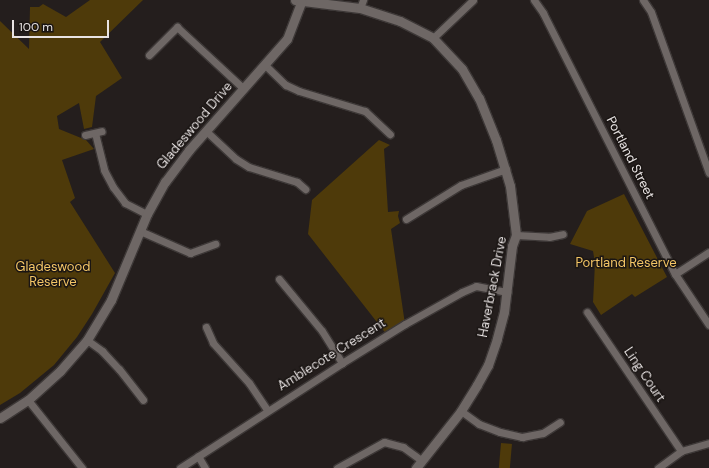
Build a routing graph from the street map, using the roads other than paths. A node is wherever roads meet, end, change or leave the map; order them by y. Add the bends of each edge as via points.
1 (473, 0) edge
2 (534, 0) edge
3 (643, 0) edge
4 (298, 1) edge
5 (361, 4) edge
6 (433, 38) junction
7 (149, 55) dead end
8 (265, 65) junction
9 (244, 89) junction
10 (206, 131) junction
11 (390, 134) dead end
12 (85, 135) dead end
13 (506, 169) junction
14 (709, 173) edge
15 (305, 189) dead end
16 (147, 214) junction
17 (406, 219) dead end
18 (140, 231) junction
19 (562, 234) dead end
20 (516, 235) junction
21 (215, 244) dead end
22 (709, 252) edge
23 (675, 274) junction
24 (279, 279) dead end
25 (506, 292) junction
26 (588, 312) dead end
27 (709, 325) edge
28 (206, 327) dead end
29 (87, 340) junction
30 (342, 362) junction
31 (28, 400) junction
32 (143, 400) dead end
33 (267, 410) junction
34 (461, 411) junction
35 (0, 418) edge
36 (560, 422) dead end
37 (709, 443) edge
38 (681, 451) junction
39 (198, 456) junction
40 (419, 464) edge
41 (82, 468) edge
42 (180, 468) edge
43 (205, 468) edge
44 (337, 468) edge
45 (658, 468) edge

1 - 6 street
2 - 23 street, Portland Street via 543,13
3 - 14 street via 651,12
4 - 5 street, Haverbrack Drive
4 - 8 street, Gladeswood Drive via 287,39
5 - 6 street, Haverbrack Drive
6 - 13 street, Haverbrack Drive via 462,69 479,98
7 - 9 street via 177,28
8 - 9 street, Gladeswood Drive
8 - 11 street via 286,85 298,91 366,111
9 - 10 street, Gladeswood Drive
10 - 15 street via 236,159 249,167 297,182
10 - 16 street, Gladeswood Drive via 165,182
12 - 16 street via 98,132 104,170 113,186 125,203
13 - 17 street via 461,184
13 - 20 street, Haverbrack Drive
16 - 18 street, Gladeswood Drive
18 - 21 street via 190,253
18 - 29 street, Gladeswood Drive via 119,284
19 - 20 street via 549,237
20 - 25 street, Haverbrack Drive via 512,246
22 - 23 street
23 - 27 street, Portland Street
24 - 30 street via 322,331
25 - 30 street, Amblecote Crescent via 476,286
25 - 34 street, Haverbrack Drive via 497,339 488,365
26 - 38 street, Ling Court
28 - 33 street via 213,342 249,383
29 - 31 street, Gladeswood Drive via 60,371
29 - 32 street via 119,369
30 - 33 street, Amblecote Crescent
31 - 35 street, Gladeswood Drive
31 - 41 street
33 - 39 street, Amblecote Crescent
34 - 36 street via 479,424 522,437 543,433
34 - 40 street, Haverbrack Drive
37 - 38 street
38 - 45 street
39 - 42 street, Amblecote Crescent
39 - 43 street
40 - 44 street via 403,447 384,442

